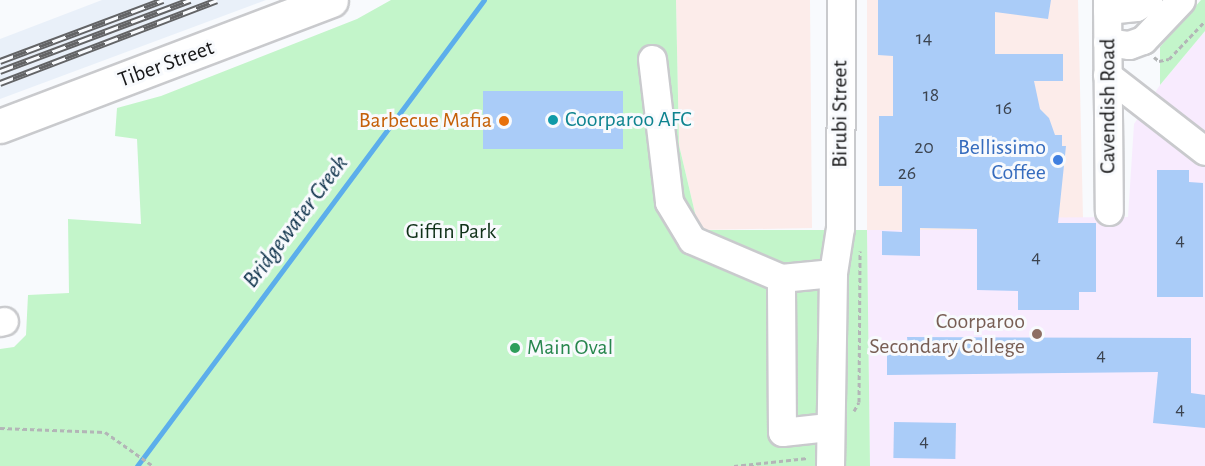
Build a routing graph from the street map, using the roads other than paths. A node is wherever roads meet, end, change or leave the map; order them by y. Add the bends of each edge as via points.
1 (331, 0) edge
2 (840, 0) edge
3 (1148, 0) edge
4 (1181, 0) edge
5 (1107, 5) edge
6 (1107, 42) junction
7 (652, 59) dead end
8 (1107, 75) junction
9 (0, 126) edge
10 (1205, 151) edge
11 (1109, 211) dead end
12 (833, 273) junction
13 (781, 278) junction
14 (828, 427) junction
15 (830, 466) edge

1 - 9 main road, Tiber Street
2 - 12 street, Birubi Street via 840,228
3 - 5 street via 1136,8
4 - 6 street via 1143,40 1129,45
5 - 6 street, Cavendish Road
6 - 8 street, Cavendish Road
7 - 13 street via 669,202 692,240
8 - 10 street
8 - 11 street, Cavendish Road
12 - 13 street
12 - 14 street, Birubi Street
13 - 14 street via 782,432
14 - 15 street, Birubi Street

